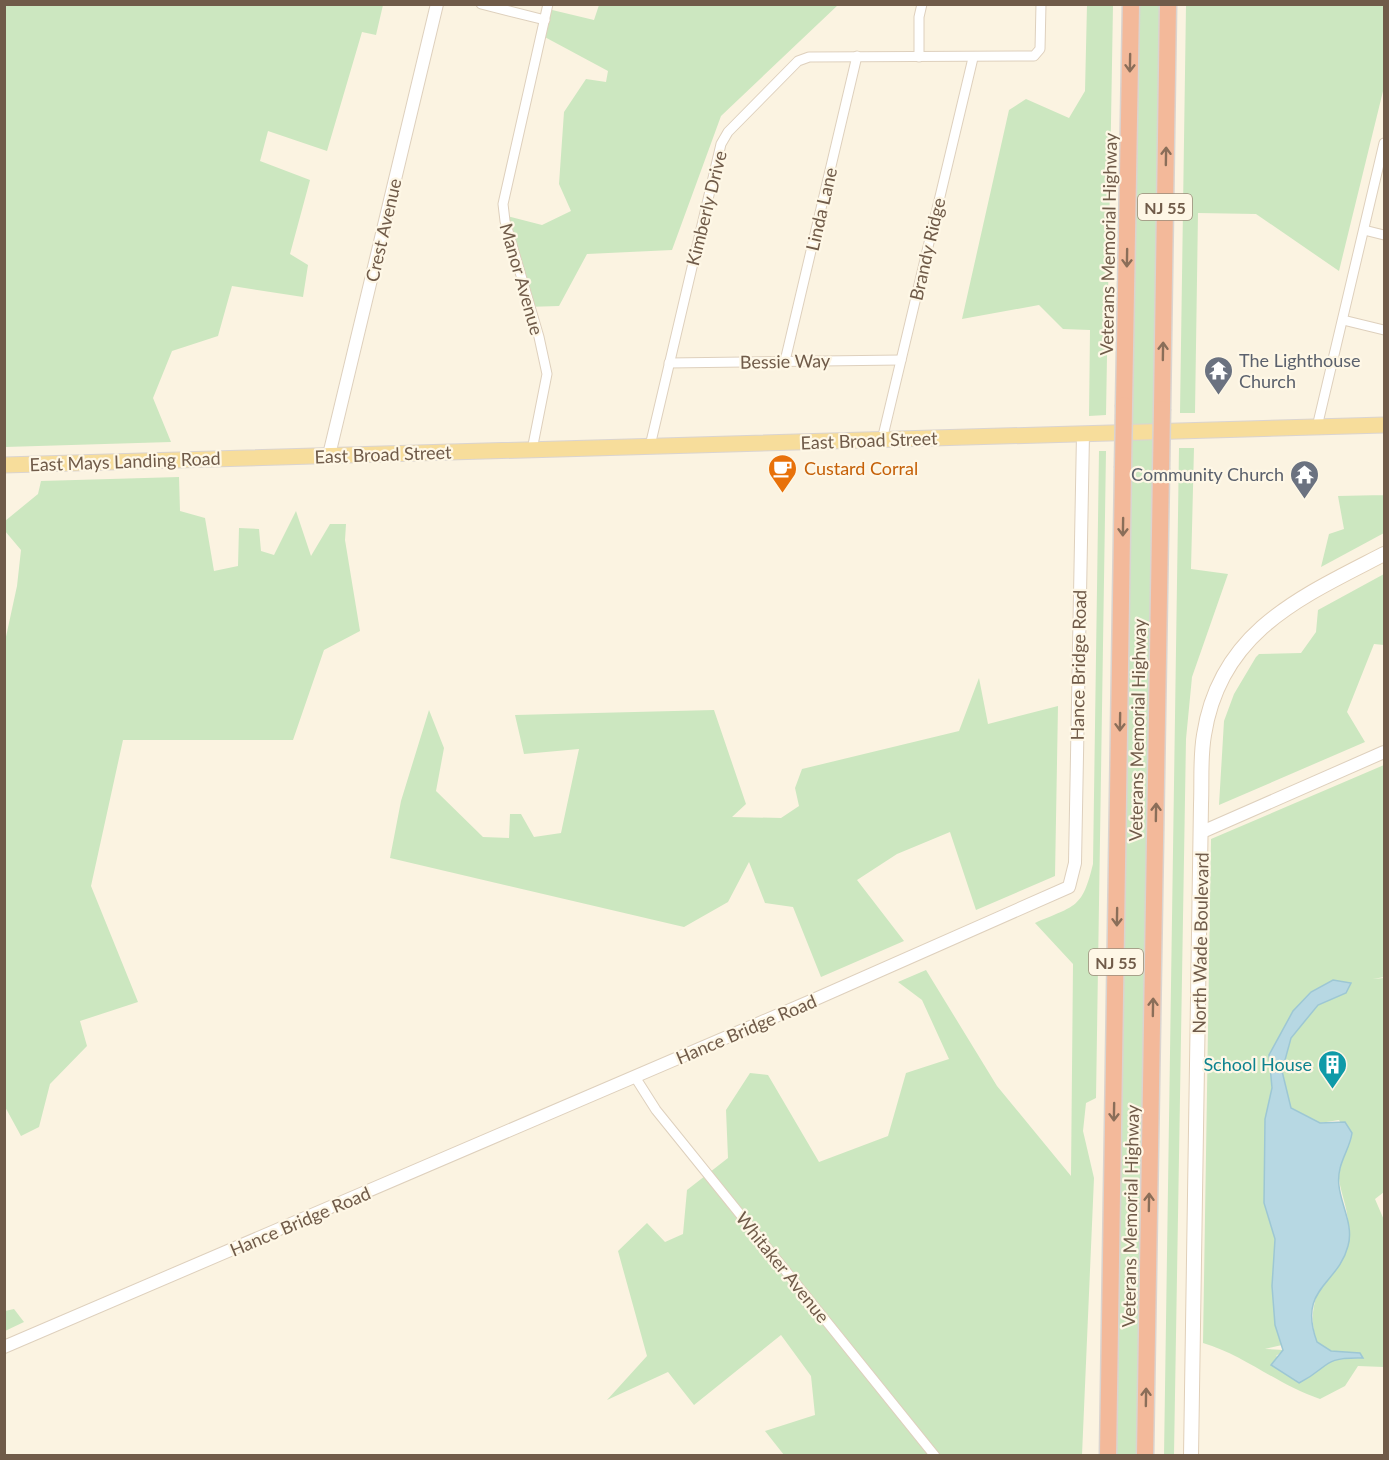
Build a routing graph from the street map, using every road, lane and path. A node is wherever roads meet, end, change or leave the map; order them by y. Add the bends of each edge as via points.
1 (437, 4) edge
2 (481, 4) edge
3 (548, 4) edge
4 (922, 4) edge
5 (1041, 4) edge
6 (1131, 4) edge
7 (1168, 4) edge
8 (545, 20) junction
9 (857, 56) junction
10 (919, 57) junction
11 (973, 58) junction
12 (1384, 146) edge
13 (1364, 230) junction
14 (1384, 235) edge
15 (1343, 320) junction
16 (1384, 330) edge
17 (901, 360) junction
18 (785, 362) junction
19 (669, 363) junction
20 (1384, 425) edge
21 (1317, 427) junction
22 (1083, 434) junction
23 (882, 440) junction
24 (650, 446) junction
25 (532, 450) junction
26 (329, 455) junction
27 (245, 458) joint
28 (4, 465) edge
29 (1384, 554) edge
30 (1384, 752) edge
31 (1202, 832) junction
32 (635, 1077) junction
33 (4, 1347) edge
34 (934, 1455) edge
35 (1108, 1455) edge
36 (1145, 1455) edge
37 (1191, 1455) edge

1 - 26 street, Crest Avenue
2 - 8 street
3 - 8 street, Manor Avenue
4 - 10 street
5 - 11 street, Kimberly Drive via 1040,49 1034,56
6 -> 35 highway, Veterans Memorial Highway / NJ 55, bridge
36 -> 7 highway, Veterans Memorial Highway / NJ 55, bridge
8 - 25 street, Manor Avenue via 503,204 547,374
9 - 10 street, Kimberly Drive
9 - 18 street, Linda Lane
9 - 19 street, Kimberly Drive via 809,57 798,61 728,132 721,144
10 - 11 street, Kimberly Drive
11 - 17 street, Brandy Ridge
12 - 13 street
13 - 14 street
13 - 15 street
15 - 16 street
15 - 21 street
17 - 18 street, Bessie Way
17 - 23 street, Brandy Ridge
18 - 19 street, Bessie Way
19 - 24 street, Kimberly Drive
20 - 21 main road, East Broad Street
21 - 22 main road, East Broad Street
22 - 23 main road, East Broad Street
22 - 32 street, Hance Bridge Road via 1075,863 1069,887
23 - 24 main road, East Broad Street
24 - 25 main road, East Broad Street
25 - 26 main road, East Broad Street
26 - 27 main road, East Broad Street
27 - 28 main road, East Mays Landing Road
29 - 31 main road, North Wade Boulevard via 1279,611 1237,653 1213,696 1204,733
30 - 31 street
31 - 37 main road, North Wade Boulevard
32 - 33 street, Hance Bridge Road
32 - 34 street, Whitaker Avenue via 656,1110

